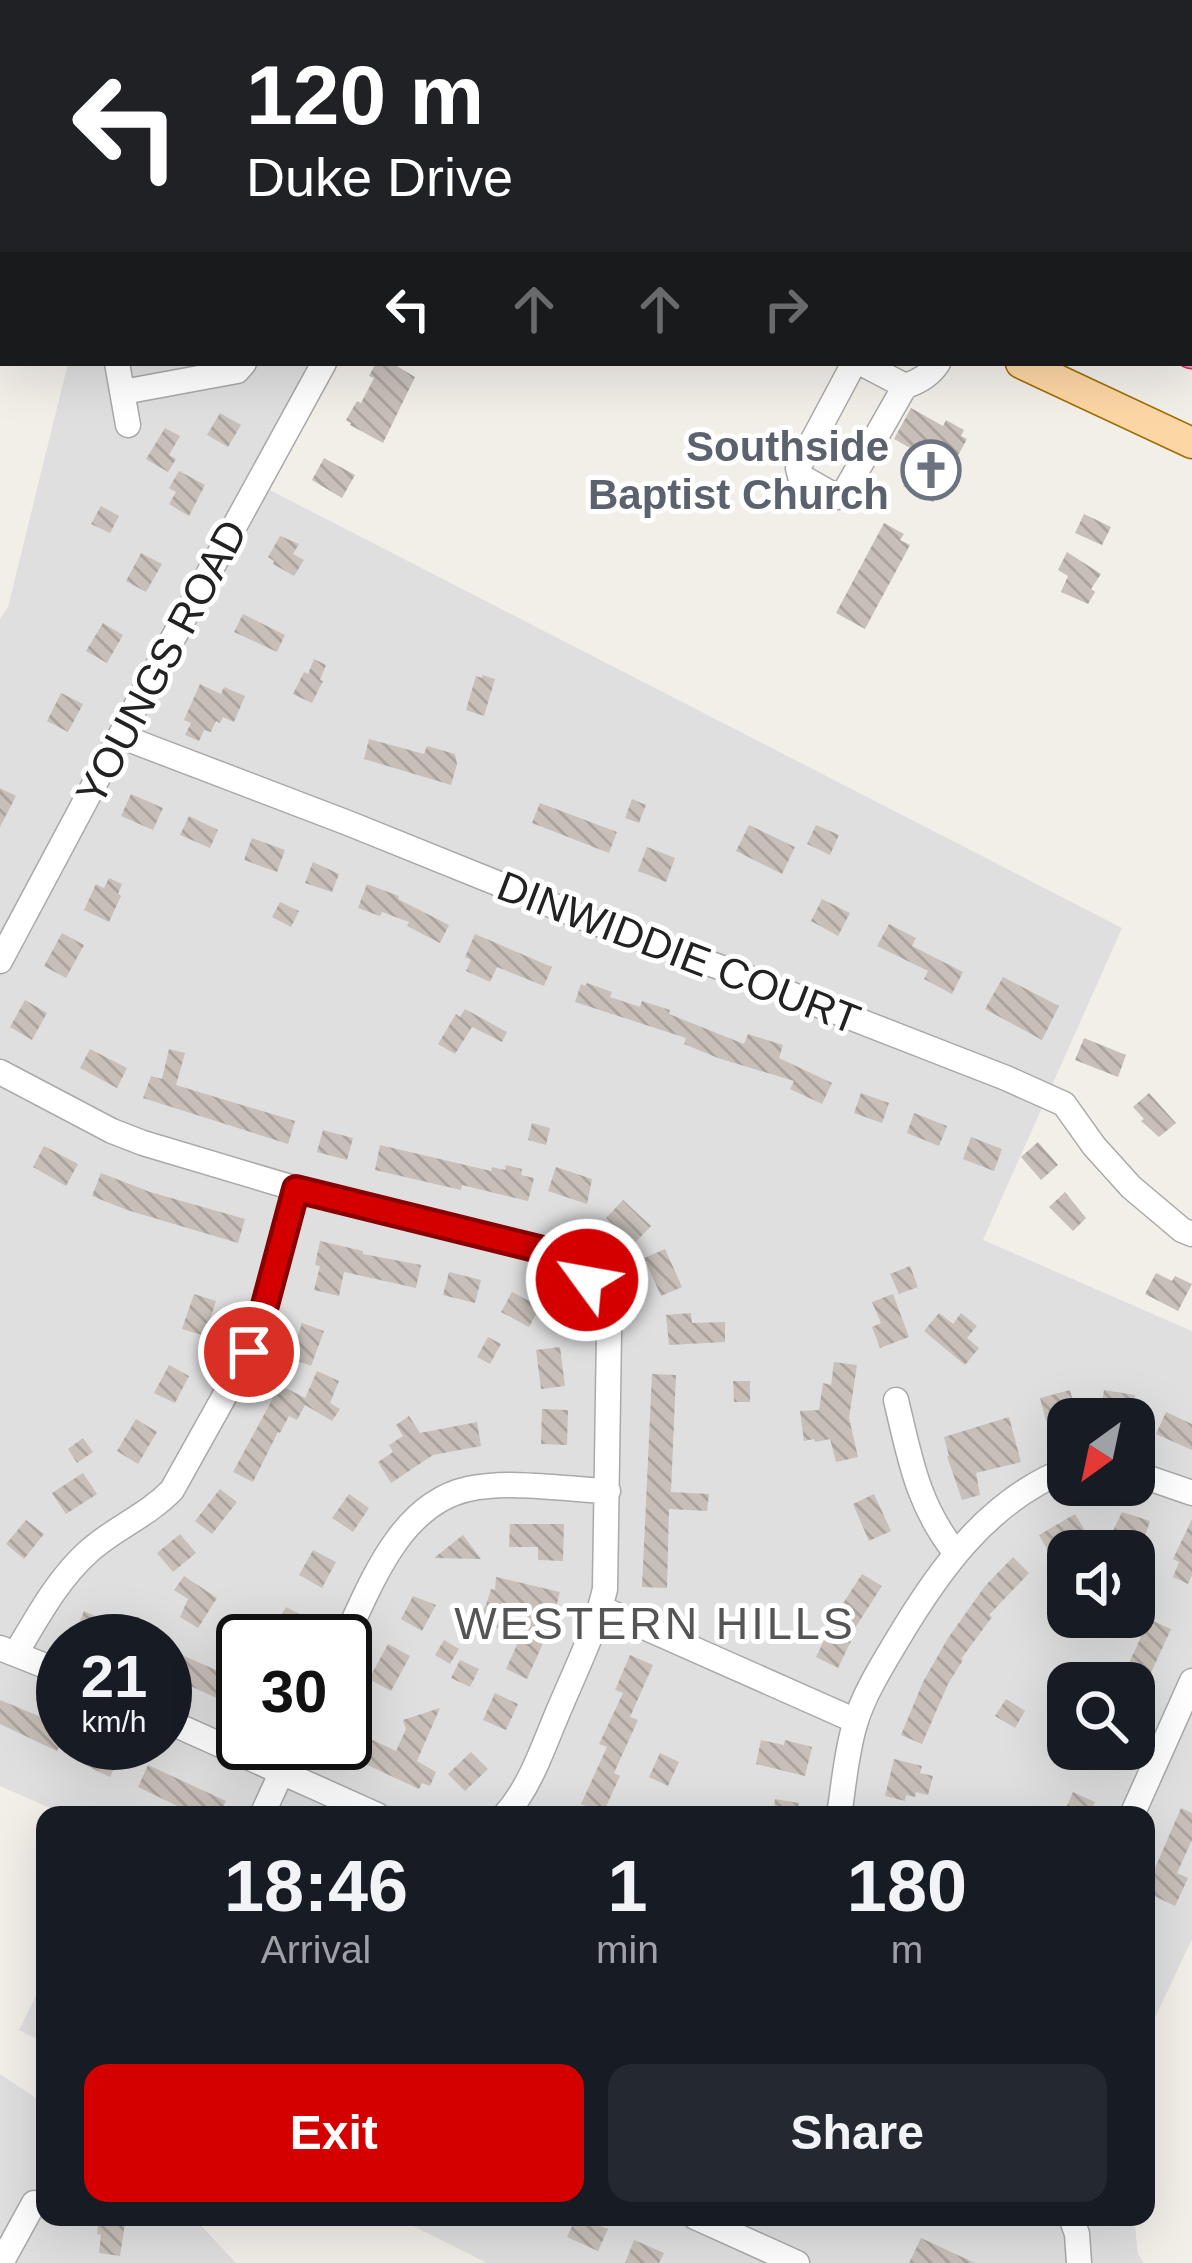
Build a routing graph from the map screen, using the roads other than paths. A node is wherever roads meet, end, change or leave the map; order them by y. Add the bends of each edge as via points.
1 (118, 366) edge
2 (241, 366) edge
3 (321, 366) edge
4 (855, 366) edge
5 (863, 366) edge
6 (936, 366) edge
7 (1027, 366) edge
8 (905, 386) junction
9 (123, 392) junction
10 (128, 424) dead end
11 (1192, 443) edge
12 (120, 736) junction
13 (0, 962) edge
14 (0, 1072) edge
15 (296, 1189) junction
16 (1192, 1234) edge
17 (896, 1400) dead end
18 (1047, 1477) edge
19 (1155, 1478) edge
20 (608, 1491) junction
21 (1192, 1493) edge
22 (955, 1552) junction
23 (601, 1608) junction
24 (358, 1614) edge
25 (8, 1651) edge
26 (36, 1662) edge
27 (1192, 1681) edge
28 (856, 1721) junction
29 (192, 1732) edge
30 (281, 1772) junction
31 (266, 1806) edge
32 (356, 1806) edge
33 (512, 1806) edge
34 (841, 1806) edge
35 (1136, 1806) edge
36 (34, 2204) dead end
37 (715, 2226) edge
38 (1074, 2226) edge
39 (1, 2263) edge
40 (797, 2263) edge
41 (1079, 2263) edge

1 - 9 street
2 - 9 street
3 - 12 street, YOUNGS ROAD
4 - 8 street via 798,468 837,497
5 - 8 street
6 - 8 street
7 - 11 main road
9 - 10 street
12 - 13 street, YOUNGS ROAD
12 - 16 street, DINWIDDIE COURT via 1064,1104 1131,1187
14 - 15 street via 112,1131
15 - 20 street via 539,1249 578,1270 609,1332
15 - 25 street via 249,1352 172,1490 76,1564
17 - 22 street via 916,1486
18 - 22 street
19 - 21 street
20 - 23 street
20 - 24 street via 493,1486 446,1496 396,1540
22 - 28 street
23 - 28 street
23 - 33 street
25 - 26 street
27 - 35 street
28 - 34 street
29 - 30 street
30 - 31 street
30 - 32 street
36 - 39 street
37 - 40 street
38 - 41 street

